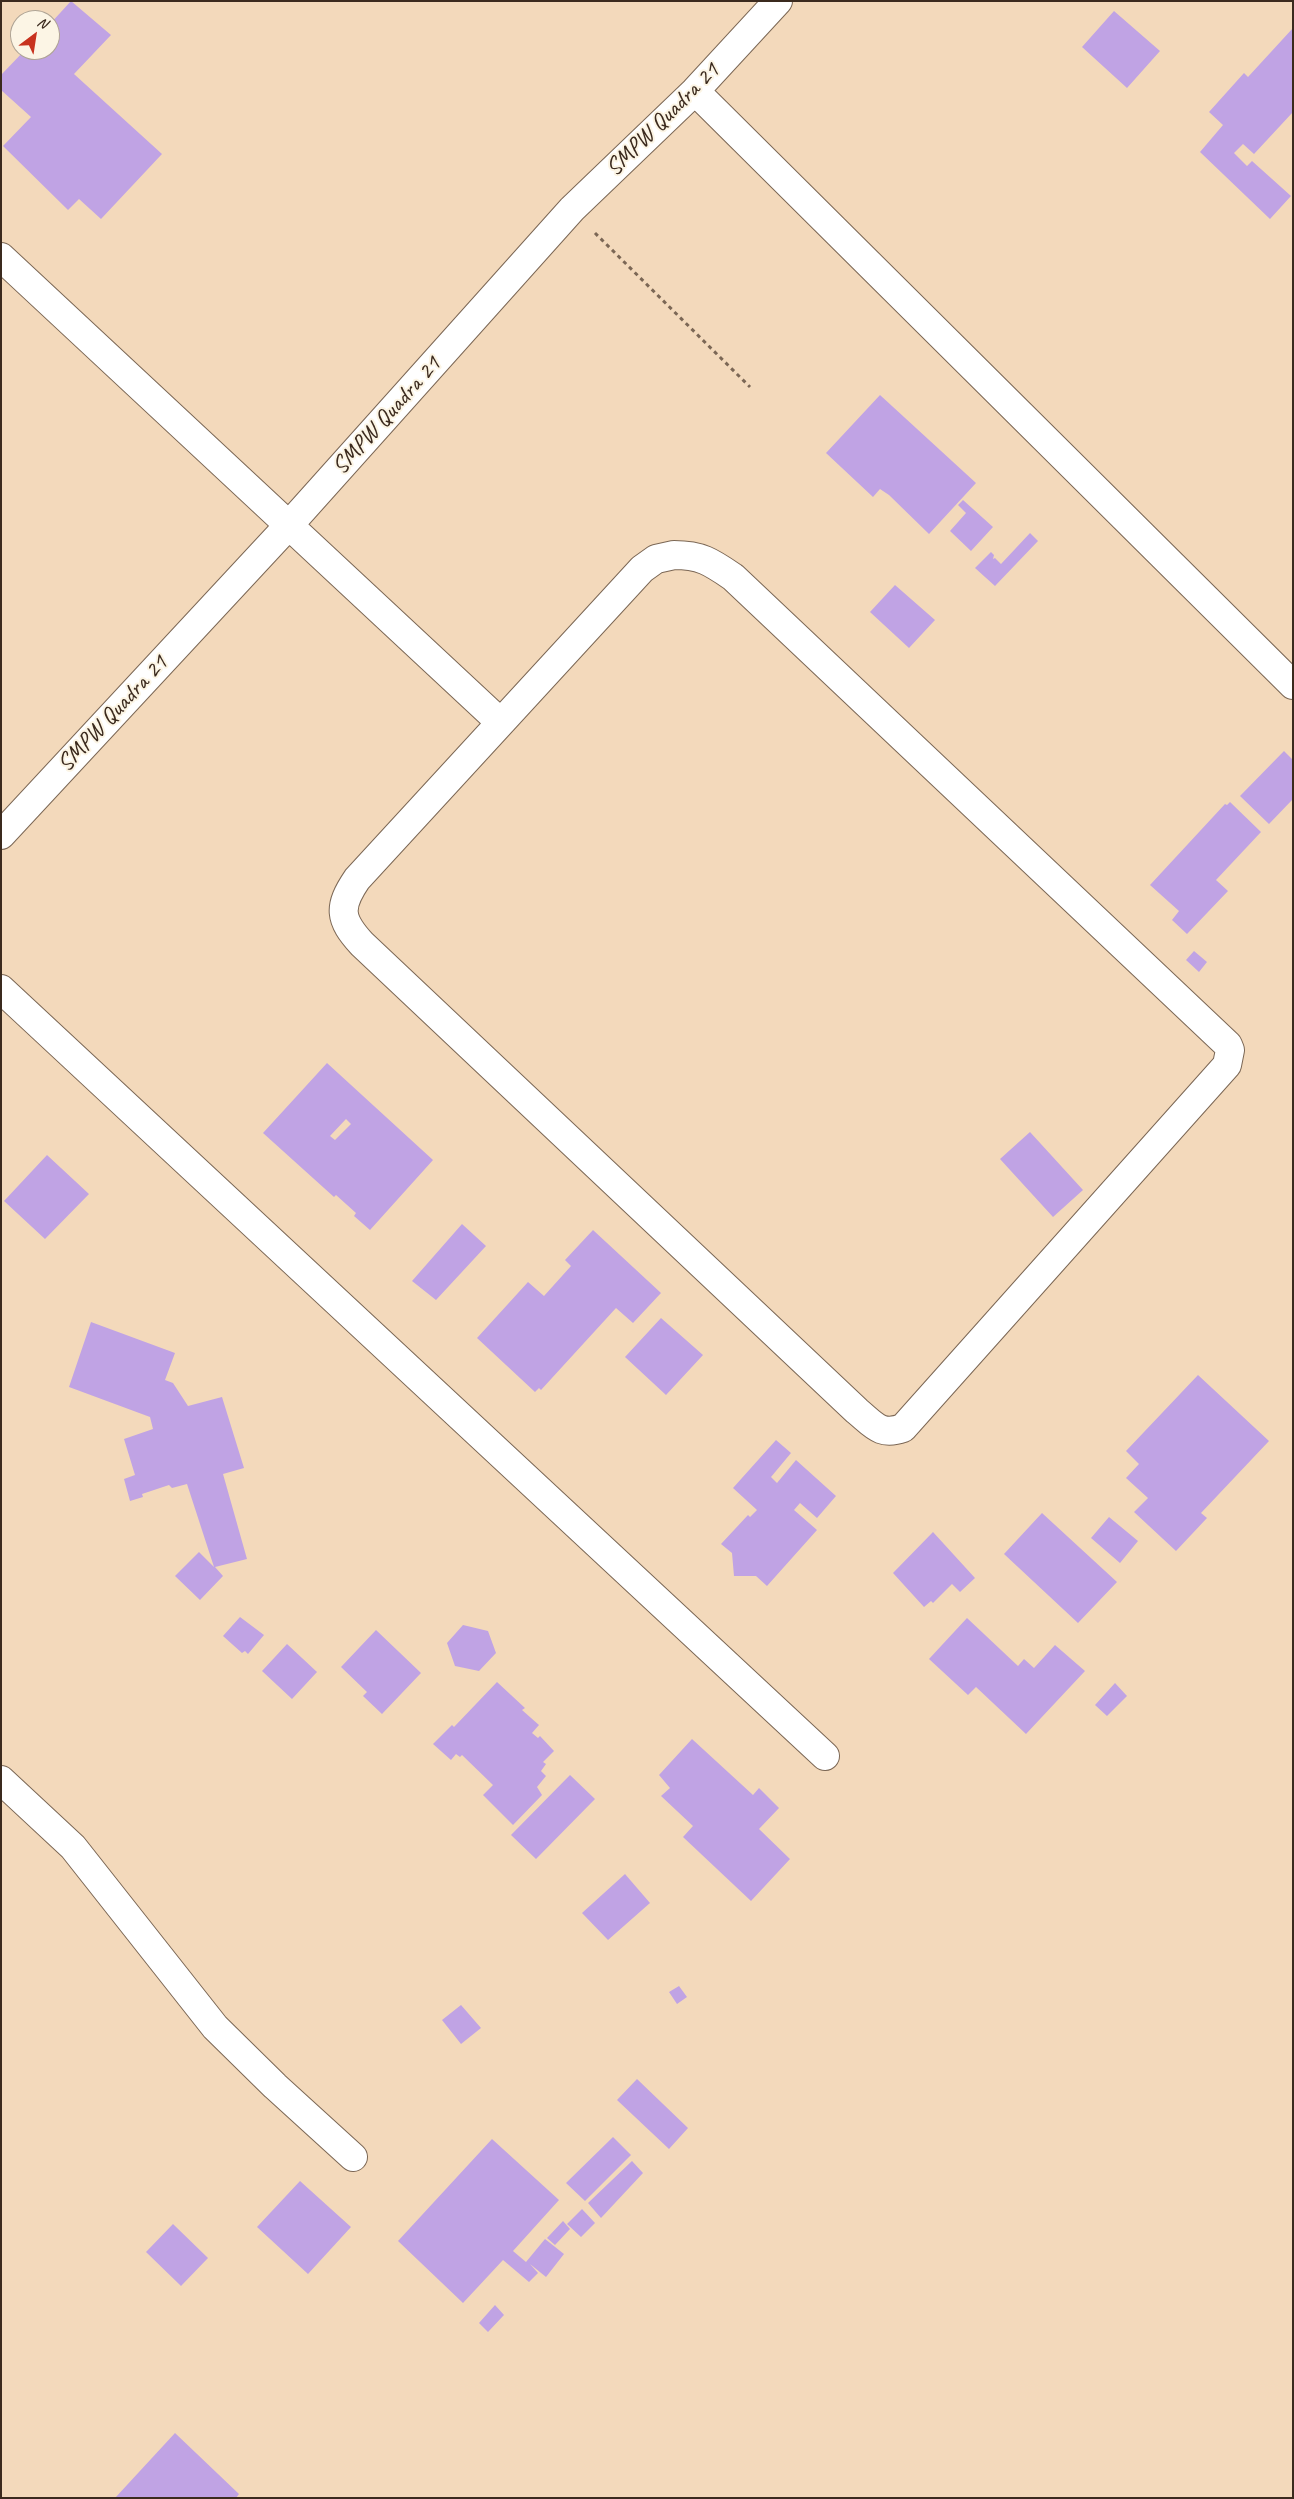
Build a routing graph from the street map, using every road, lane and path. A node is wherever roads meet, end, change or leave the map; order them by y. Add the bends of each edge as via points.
1 (778, 1) edge
2 (695, 91) junction
3 (572, 209) junction
4 (1, 257) edge
5 (750, 387) dead end
6 (289, 525) junction
7 (1293, 685) edge
8 (500, 722) junction
9 (1, 835) edge
10 (1, 989) edge
11 (825, 1756) dead end
12 (1, 1780) edge
13 (353, 2157) dead end

1 - 2 street, SMPW Quadra 21
2 - 3 street, SMPW Quadra 21
2 - 7 street
3 - 5 path
3 - 6 street, SMPW Quadra 21
4 - 6 street
6 - 8 street
6 - 9 street, SMPW Quadra 21
8 - 8 street via 357,879 345,897 343,914 348,928 857,1411 878,1429 889,1433 903,1428 1227,1065 1228,1045 733,577 709,560 674,554 656,559 642,569
10 - 11 street
12 - 13 street via 73,1847 215,2027

